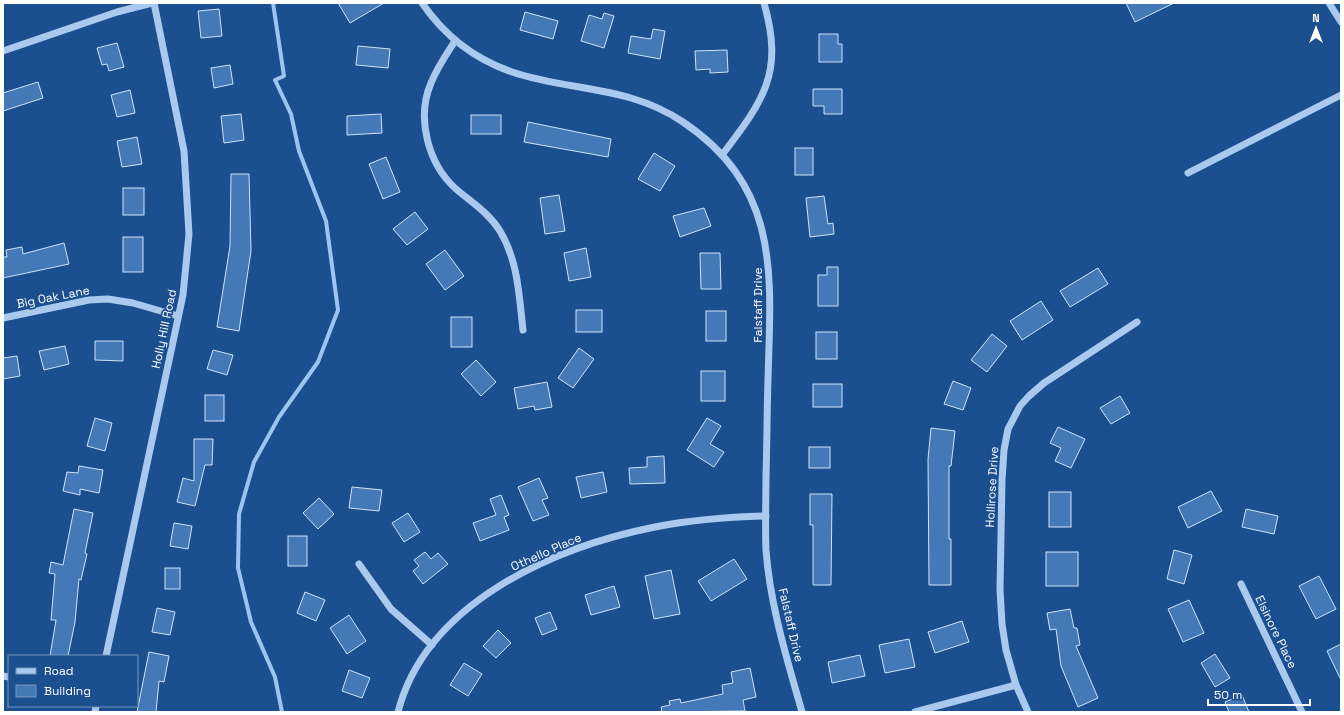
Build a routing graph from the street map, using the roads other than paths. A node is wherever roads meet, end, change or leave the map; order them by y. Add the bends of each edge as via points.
1 (153, 3) edge
2 (422, 3) edge
3 (764, 3) edge
4 (1329, 3) edge
5 (1341, 22) edge
6 (455, 41) junction
7 (3, 51) edge
8 (1341, 95) edge
9 (722, 155) junction
10 (1188, 173) dead end
11 (178, 316) junction
12 (3, 318) edge
13 (1137, 322) dead end
14 (523, 330) dead end
15 (766, 516) junction
16 (359, 564) dead end
17 (1241, 584) dead end
18 (432, 645) junction
19 (106, 655) edge
20 (1016, 685) junction
21 (398, 712) edge
22 (802, 712) edge
23 (915, 712) edge
24 (1028, 712) edge
25 (1302, 712) edge

1 - 7 street via 117,12
1 - 11 street, Holly Hill Road via 174,99 187,181 189,234 183,295
2 - 6 street, Falstaff Drive via 432,18
3 - 9 street via 773,50 769,81 749,119
4 - 5 street
6 - 9 street, Falstaff Drive via 471,53 511,72 615,92 637,99 682,122 707,140
6 - 14 street via 440,64 427,96 425,124 428,142 441,172 455,188 491,219 507,243 516,269
8 - 10 street
9 - 15 street, Falstaff Drive via 748,192 763,232 769,264 771,286
11 - 12 street, Big Oak Lane via 133,303 108,299 89,300
11 - 19 street, Holly Hill Road
13 - 20 street, Hollirose Drive via 1044,383 1020,406 1008,429 1004,450 1000,590 1006,650
15 - 18 street, Othello Place via 732,517 654,527 597,542 564,554 487,593 465,610
15 - 22 street, Falstaff Drive via 767,562 773,601
16 - 18 street via 391,609
17 - 25 street, Elsinore Place
18 - 21 street, Othello Place via 409,683
20 - 23 street
20 - 24 street, Hollirose Drive

